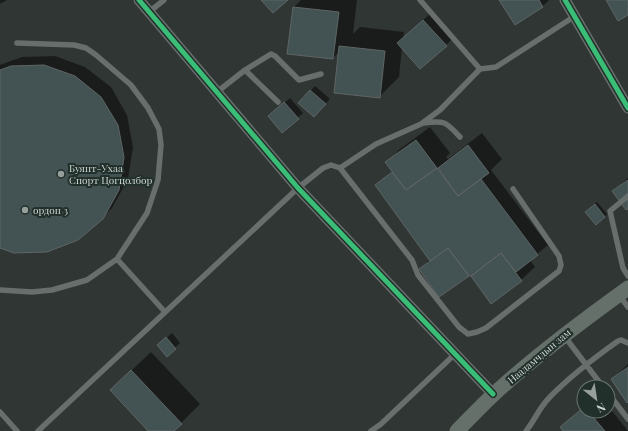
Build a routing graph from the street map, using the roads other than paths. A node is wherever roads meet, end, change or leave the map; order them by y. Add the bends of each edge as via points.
1 (139, 0) edge
2 (164, 0) edge
3 (420, 0) edge
4 (565, 0) edge
5 (150, 12) junction
6 (575, 16) junction
7 (17, 43) dead end
8 (480, 69) junction
9 (245, 70) junction
10 (321, 74) dead end
11 (217, 92) junction
12 (278, 102) dead end
13 (628, 108) edge
14 (421, 124) junction
15 (460, 137) dead end
16 (340, 168) junction
17 (298, 188) junction
18 (513, 189) dead end
19 (628, 196) edge
20 (117, 260) junction
21 (628, 276) edge
22 (0, 290) edge
23 (623, 291) edge
24 (628, 307) edge
25 (165, 312) junction
26 (563, 335) junction
27 (628, 343) edge
28 (454, 355) junction
29 (586, 364) junction
30 (597, 379) edge
31 (493, 394) junction
32 (616, 403) edge
33 (0, 412) edge
34 (628, 419) edge
35 (17, 431) edge
36 (38, 431) edge
37 (371, 431) edge
38 (457, 431) edge
39 (526, 431) edge

1 - 5 street
2 - 5 lane
3 - 8 lane
4 - 6 street
5 - 11 street
6 - 8 lane via 496,67
6 - 13 street
7 - 20 lane via 74,45 86,48 131,85 148,108 159,130 161,145 156,187 147,214
8 - 14 lane via 440,110
9 - 10 lane via 271,54 299,80
9 - 11 lane
9 - 12 lane
11 - 17 street
14 - 15 lane via 438,121 448,125
14 - 16 lane via 376,144
16 - 17 lane via 327,166
16 - 18 lane via 412,260 418,275 459,327 468,334 486,328 559,271 561,265 558,256
17 - 25 lane
17 - 28 street
19 - 21 lane via 610,211 623,268
20 - 22 lane via 86,280 52,290
20 - 25 lane
23 - 24 lane
23 - 26 main road, Наадамчдын зам
25 - 36 lane
26 - 29 lane
26 - 31 main road, Наадамчдын зам
27 - 29 lane via 618,341
28 - 31 street
28 - 37 lane
29 - 30 lane
29 - 39 lane via 549,398
31 - 38 main road, Наадамчдын зам
32 - 34 lane
33 - 35 lane

